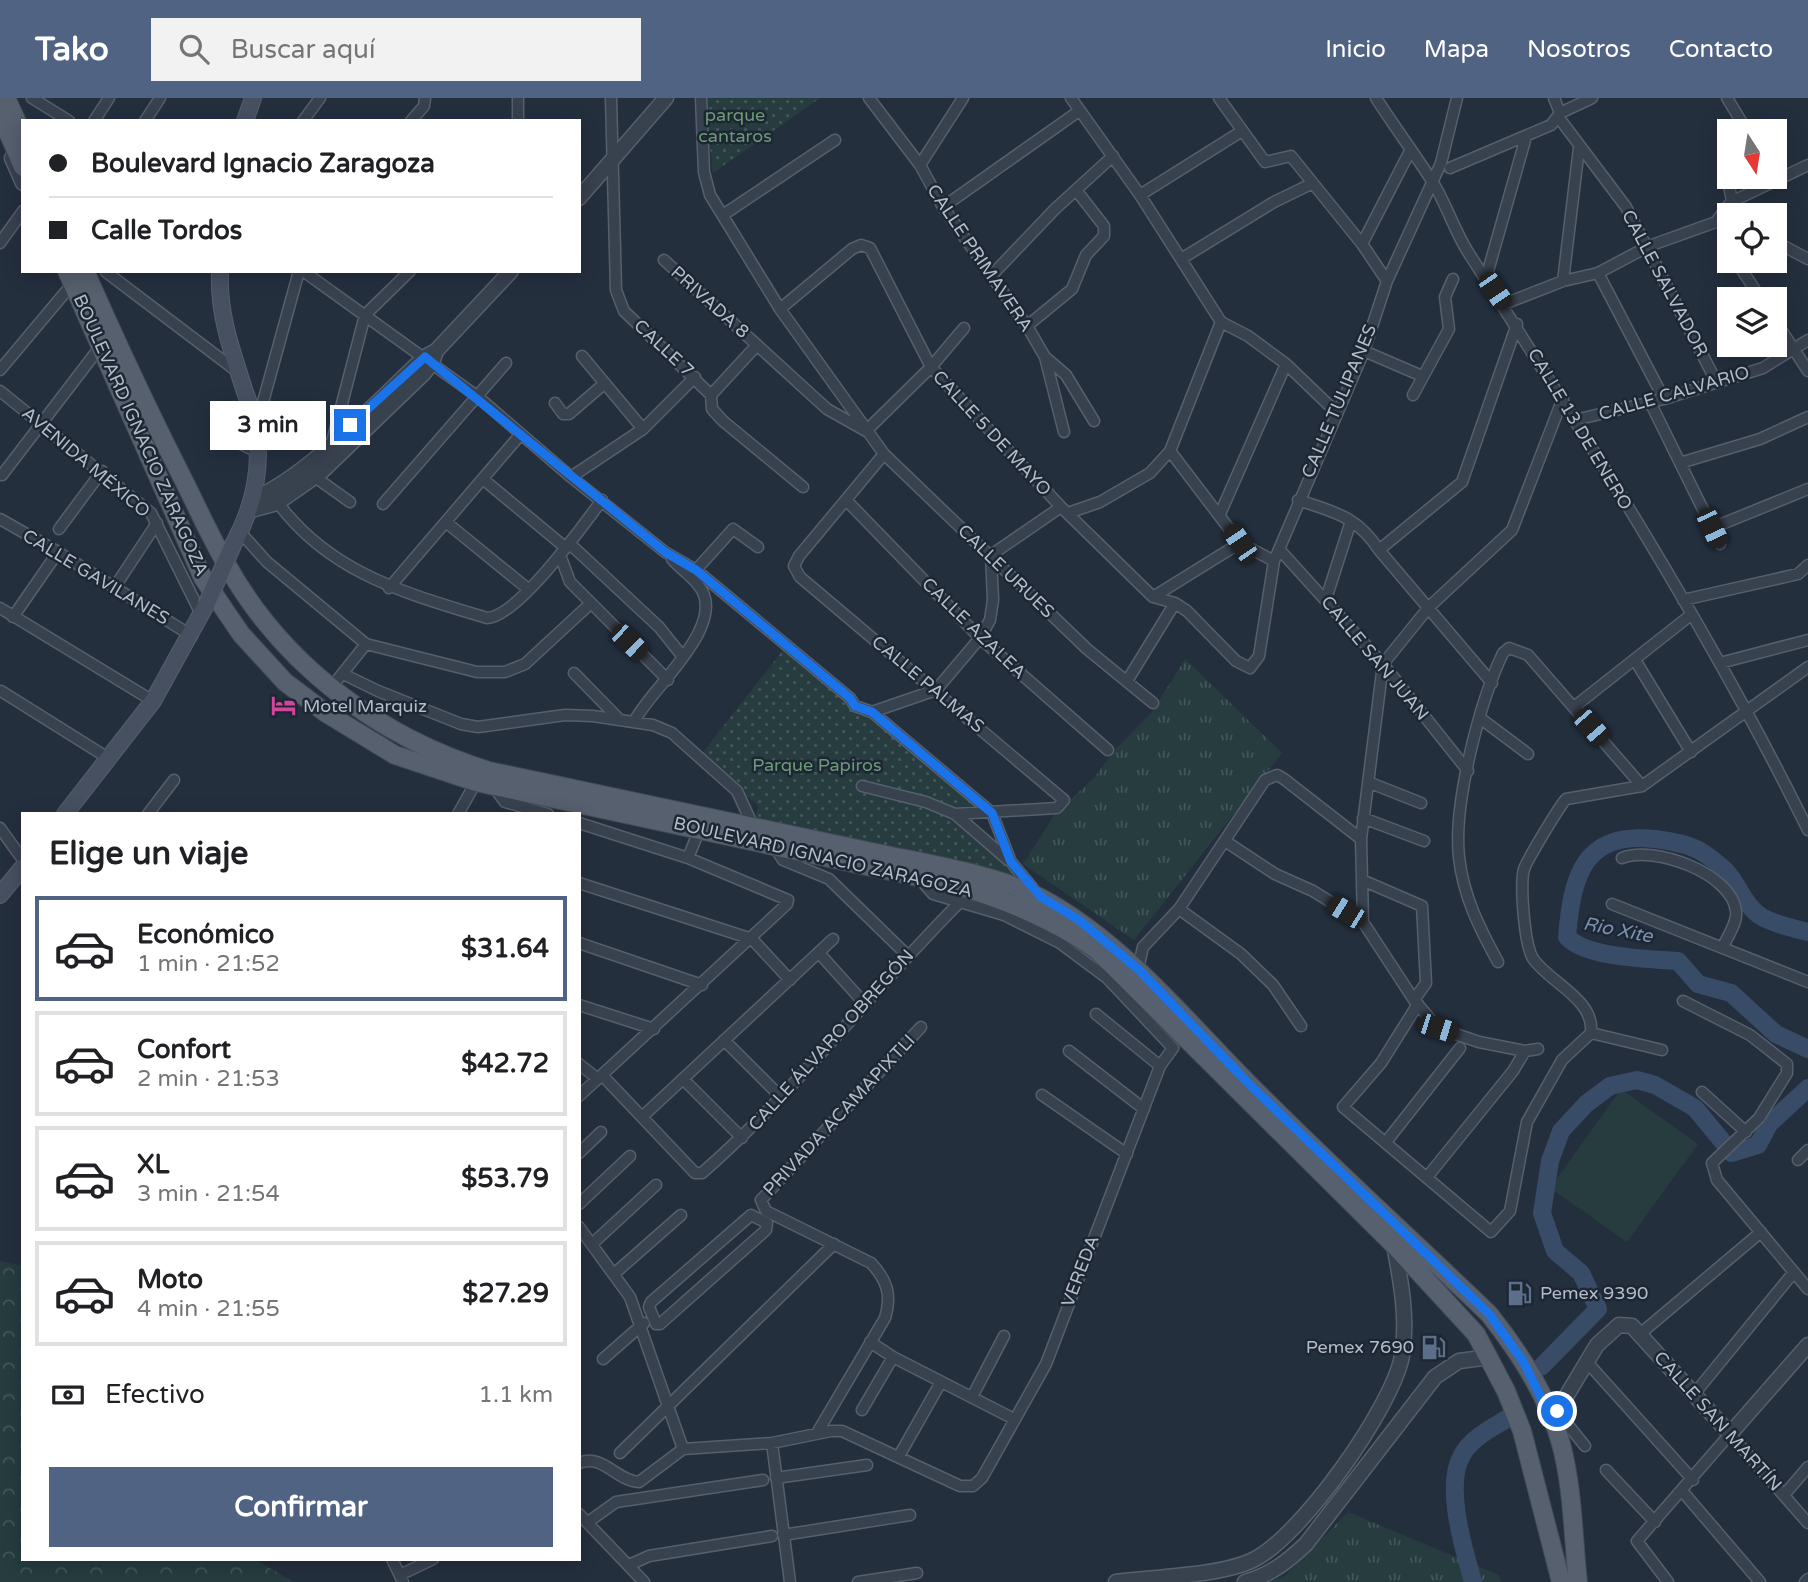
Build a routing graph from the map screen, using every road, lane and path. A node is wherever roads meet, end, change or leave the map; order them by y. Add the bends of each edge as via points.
1 (6, 98) edge
2 (14, 98) edge
3 (34, 98) edge
4 (109, 98) edge
5 (160, 98) edge
6 (253, 98) edge
7 (320, 98) edge
8 (425, 98) edge
9 (518, 98) edge
10 (611, 98) edge
11 (666, 98) edge
12 (701, 98) edge
13 (869, 98) edge
14 (963, 98) edge
15 (1071, 98) edge
16 (1219, 98) edge
17 (1376, 98) edge
18 (1458, 98) edge
19 (1554, 98) edge
20 (1592, 98) edge
21 (1727, 98) edge
22 (1079, 111) junction
23 (0, 114) edge
24 (1560, 115) junction
25 (23, 119) edge
26 (66, 119) edge
27 (95, 119) edge
28 (146, 119) edge
29 (246, 119) edge
30 (304, 119) edge
31 (413, 119) edge
32 (517, 119) edge
33 (1740, 119) edge
34 (0, 127) edge
35 (21, 131) edge
36 (1242, 131) junction
37 (1526, 137) junction
38 (835, 140) dead end
39 (1579, 148) junction
40 (1410, 151) junction
41 (1113, 156) junction
42 (21, 162) edge
43 (612, 163) junction
44 (920, 165) junction
45 (1808, 165) edge
46 (1450, 168) dead end
47 (1787, 173) edge
48 (21, 178) edge
49 (1433, 182) junction
50 (1311, 184) junction
51 (1730, 189) edge
52 (1755, 189) edge
53 (1076, 190) junction
54 (1140, 195) junction
55 (581, 196) edge
56 (1732, 202) joint
57 (943, 207) junction
58 (21, 214) edge
59 (723, 215) junction
60 (1717, 226) edge
61 (0, 243) edge
62 (1362, 244) junction
63 (1649, 246) junction
64 (1787, 248) edge
65 (1181, 259) junction
66 (1808, 259) edge
67 (664, 260) dead end
68 (107, 273) edge
69 (220, 273) edge
70 (300, 273) edge
71 (304, 273) edge
72 (408, 273) edge
73 (509, 273) edge
74 (1598, 273) junction
75 (75, 275) edge
76 (991, 276) junction
77 (1486, 278) junction
78 (1452, 279) dead end
79 (1387, 281) junction
80 (1563, 281) junction
81 (1504, 304) junction
82 (780, 309) junction
83 (365, 315) junction
84 (1221, 322) junction
85 (1517, 324) junction
86 (1027, 326) junction
87 (964, 328) dead end
88 (1787, 338) edge
89 (1808, 340) edge
90 (757, 345) junction
91 (100, 347) junction
92 (1794, 349) junction
93 (1364, 351) junction
94 (582, 356) dead end
95 (431, 357) junction
96 (1045, 357) junction
97 (506, 363) dead end
98 (1286, 364) junction
99 (931, 367) junction
100 (0, 370) edge
101 (1808, 371) edge
102 (239, 373) junction
103 (1422, 376) junction
104 (695, 377) junction
105 (605, 383) junction
106 (1717, 383) junction
107 (0, 391) edge
108 (711, 395) junction
109 (1413, 395) dead end
110 (478, 397) junction
111 (1563, 398) junction
112 (1664, 399) junction
113 (1650, 402) junction
114 (555, 403) dead end
115 (1336, 412) junction
116 (1808, 417) edge
117 (1575, 420) junction
118 (1094, 421) dead end
119 (41, 423) junction
120 (256, 427) junction
121 (643, 429) junction
122 (866, 431) junction
123 (217, 432) dead end
124 (1064, 432) dead end
125 (521, 434) junction
126 (331, 442) junction
127 (1170, 451) junction
128 (257, 452) junction
129 (884, 454) junction
130 (1680, 463) junction
131 (102, 471) junction
132 (2, 475) dead end
133 (315, 477) junction
134 (571, 477) junction
135 (484, 480) junction
136 (803, 487) dead end
137 (1808, 489) edge
138 (274, 498) junction
139 (602, 500) junction
140 (846, 500) junction
141 (1298, 500) junction
142 (350, 502) dead end
143 (383, 504) dead end
144 (252, 505) junction
145 (1064, 510) junction
146 (1220, 514) junction
147 (0, 519) edge
148 (1351, 521) junction
149 (157, 523) junction
150 (447, 523) junction
151 (1712, 528) junction
152 (59, 529) dead end
153 (237, 538) junction
154 (1240, 543) junction
155 (1720, 544) dead end
156 (758, 547) dead end
157 (565, 549) junction
158 (1279, 549) junction
159 (1379, 550) junction
160 (58, 551) junction
161 (665, 552) junction
162 (990, 555) junction
163 (1274, 561) junction
164 (1808, 565) edge
165 (696, 570) junction
166 (114, 588) junction
167 (389, 588) junction
168 (528, 589) junction
169 (1153, 597) junction
170 (1326, 599) junction
171 (1683, 600) junction
172 (1175, 603) junction
173 (590, 604) junction
174 (1429, 607) junction
175 (0, 608) edge
176 (203, 610) junction
177 (1692, 614) junction
178 (13, 617) junction
179 (192, 636) junction
180 (980, 638) junction
181 (1808, 640) edge
182 (366, 644) junction
183 (683, 657) junction
184 (1635, 660) junction
185 (1720, 663) junction
186 (1383, 664) junction
187 (1808, 667) edge
188 (574, 673) dead end
189 (343, 674) junction
190 (668, 680) junction
191 (1127, 681) junction
192 (1492, 682) junction
193 (330, 689) junction
194 (936, 690) junction
195 (1, 691) edge
196 (153, 701) junction
197 (1153, 703) dead end
198 (1574, 707) junction
199 (1747, 710) junction
200 (872, 712) junction
201 (1480, 718) junction
202 (618, 719) junction
203 (634, 722) junction
204 (405, 738) junction
205 (1108, 750) dead end
206 (1691, 752) junction
207 (1528, 754) dead end
208 (396, 755) junction
209 (108, 758) junction
210 (1468, 771) junction
211 (174, 780) dead end
212 (1368, 782) junction
213 (485, 784) junction
214 (862, 786) dead end
215 (1642, 786) junction
216 (505, 802) junction
217 (1421, 803) dead end
218 (69, 812) edge
219 (150, 812) edge
220 (460, 812) edge
221 (502, 812) edge
222 (541, 812) edge
223 (992, 813) junction
224 (955, 814) junction
225 (1363, 818) junction
226 (581, 824) edge
227 (753, 826) junction
228 (0, 828) edge
229 (700, 828) junction
230 (1808, 830) edge
231 (1361, 839) junction
232 (1225, 841) junction
233 (1424, 841) dead end
234 (773, 845) junction
235 (21, 857) edge
236 (688, 858) junction
237 (1622, 858) dead end
238 (1011, 862) junction
239 (21, 869) edge
240 (916, 874) junction
241 (1362, 880) junction
242 (581, 884) edge
243 (0, 895) edge
244 (1041, 897) junction
245 (959, 903) junction
246 (1612, 904) dead end
247 (1179, 909) junction
248 (1363, 922) junction
249 (752, 939) junction
250 (833, 939) dead end
251 (581, 944) edge
252 (1723, 947) junction
253 (819, 953) junction
254 (907, 955) junction
255 (1498, 962) dead end
256 (1138, 969) junction
257 (790, 980) junction
258 (1808, 982) edge
259 (702, 985) junction
260 (1684, 1001) dead end
261 (1416, 1002) junction
262 (865, 1004) junction
263 (581, 1006) edge
264 (1096, 1014) dead end
265 (1301, 1026) dead end
266 (921, 1027) dead end
267 (1438, 1028) junction
268 (654, 1029) junction
269 (1591, 1033) junction
270 (724, 1040) junction
271 (1538, 1049) dead end
272 (1662, 1049) dead end
273 (1069, 1051) dead end
274 (1525, 1051) junction
275 (581, 1065) edge
276 (1160, 1066) junction
277 (600, 1077) junction
278 (683, 1079) junction
279 (1702, 1092) dead end
280 (581, 1094) edge
281 (1042, 1095) dead end
282 (781, 1097) junction
283 (1144, 1109) junction
284 (642, 1116) junction
285 (601, 1132) dead end
286 (1746, 1132) junction
287 (742, 1138) junction
288 (1386, 1142) junction
289 (1808, 1150) edge
290 (581, 1151) edge
291 (1126, 1154) junction
292 (629, 1156) dead end
293 (1798, 1160) dead end
294 (1428, 1176) junction
295 (656, 1185) dead end
296 (581, 1203) edge
297 (681, 1215) dead end
298 (581, 1230) edge
299 (1761, 1232) junction
300 (592, 1244) junction
301 (834, 1244) junction
302 (1394, 1245) junction
303 (1794, 1272) junction
304 (614, 1274) junction
305 (1808, 1289) edge
306 (653, 1317) junction
307 (641, 1325) junction
308 (1640, 1334) junction
309 (1004, 1336) dead end
310 (870, 1342) junction
311 (1808, 1345) edge
312 (893, 1357) junction
313 (1490, 1357) junction
314 (603, 1359) dead end
315 (1586, 1361) junction
316 (941, 1382) junction
317 (1695, 1393) junction
318 (972, 1397) junction
319 (668, 1406) junction
320 (862, 1410) dead end
321 (1555, 1415) junction
322 (1014, 1419) junction
323 (817, 1433) junction
324 (1730, 1434) junction
325 (772, 1443) junction
326 (1586, 1446) dead end
327 (683, 1449) junction
328 (620, 1453) dead end
329 (899, 1456) junction
330 (581, 1462) edge
331 (867, 1465) dead end
332 (1808, 1467) edge
333 (1606, 1471) dead end
334 (776, 1478) junction
335 (763, 1480) dead end
336 (1693, 1480) junction
337 (1683, 1492) junction
338 (1784, 1495) junction
339 (910, 1515) dead end
340 (581, 1516) edge
341 (588, 1522) junction
342 (1655, 1522) junction
343 (1572, 1523) junction
344 (1808, 1523) edge
345 (1548, 1529) junction
346 (778, 1536) junction
347 (393, 1561) edge
348 (430, 1561) edge
349 (629, 1565) junction
350 (917, 1573) dead end
351 (402, 1578) edge
352 (644, 1582) edge
353 (790, 1582) edge
354 (858, 1582) edge
355 (1116, 1582) edge
356 (1245, 1582) edge
357 (1561, 1582) edge
358 (1578, 1582) edge
359 (1668, 1582) edge
360 (1760, 1582) edge

1 - 35 main road
2 - 25 street
3 - 26 street
4 - 27 street
5 - 28 street
6 - 29 main road
7 - 30 street
8 - 31 street
9 - 32 street
10 - 43 street
11 - 43 street
12 - 59 street, CALLE URUES via 704,172 710,195
13 - 44 street, CALLE PRIMAVERA
14 - 44 street
15 - 22 street
16 - 36 street
17 - 40 street, CALLE 13 DE ENERO
18 - 49 street, CALLE TULIPANES
19 - 24 street, CALLE SALVADOR
20 - 24 street
21 - 33 street
22 - 41 street
22 - 57 street
23 - 42 main road
24 - 37 street
24 - 39 street, CALLE SALVADOR
34 - 48 street
36 - 50 street via 1265,162 1291,156
36 - 54 street
37 - 46 street
37 - 77 street
38 - 59 street
39 - 63 street, CALLE SALVADOR via 1621,199
39 - 80 street
40 - 49 street, CALLE 13 DE ENERO
40 - 62 street
41 - 53 street
41 - 54 street
43 - 55 street
43 - 104 street, CALLE 7 via 619,302
44 - 57 street, CALLE PRIMAVERA
45 - 47 street
49 - 77 street, CALLE 13 DE ENERO
49 - 79 street, CALLE TULIPANES
50 - 62 street
50 - 65 street
51 - 56 street
52 - 56 street
53 - 76 street
53 - 86 street via 1104,226 1104,236 1086,255 1072,289
54 - 65 street
57 - 76 street, CALLE PRIMAVERA
58 - 61 street
59 - 82 street, CALLE URUES
60 - 63 street
62 - 79 street
63 - 74 street
63 - 106 street, CALLE SALVADOR
64 - 66 street
65 - 84 street
67 - 90 street, PRIVADA 8
68 - 102 street
69 - 102 main road via 223,325
70 - 120 street
71 - 83 street
72 - 83 street
73 - 95 street
74 - 80 street
74 - 112 street
75 - 91 main road, BOULEVARD IGNACIO ZARAGOZA
75 - 100 street
75 - 193 main road, BOULEVARD IGNACIO ZARAGOZA via 229,569 270,628
76 - 86 street, CALLE PRIMAVERA
77 - 81 street, CALLE 13 DE ENERO
78 - 103 street via 1445,297 1449,329
79 - 93 street, CALLE TULIPANES
80 - 81 street
81 - 85 street, CALLE 13 DE ENERO
82 - 99 street, CALLE 5 DE MAYO via 852,249 870,248
82 - 122 street, CALLE URUES
83 - 95 street
83 - 126 street
84 - 98 street
84 - 127 street
85 - 111 street, CALLE 13 DE ENERO
85 - 159 street via 1462,482
86 - 96 street, CALLE PRIMAVERA
87 - 99 street
88 - 92 street
89 - 92 street, CALLE CALVARIO
90 - 108 street
90 - 122 street, CALLE URUES via 827,409
91 - 119 street
91 - 208 main road, BOULEVARD IGNACIO ZARAGOZA via 203,578 241,634 285,682
92 - 101 street
92 - 106 street, CALLE CALVARIO via 1763,368
93 - 103 street
93 - 115 street, CALLE TULIPANES
94 - 105 street
95 - 110 street
95 - 126 street
95 - 133 street
96 - 118 street via 1066,375
96 - 124 street, CALLE PRIMAVERA
97 - 110 street
98 - 115 street
98 - 146 street
99 - 122 street
99 - 145 street, CALLE 5 DE MAYO
102 - 120 main road
103 - 109 street
104 - 108 street, CALLE 7
104 - 121 street
105 - 114 street via 569,414 563,414
105 - 121 street
106 - 112 street, CALLE CALVARIO
107 - 119 street, AVENIDA MÉXICO
108 - 136 street, CALLE 7 via 712,409 723,421
110 - 125 street
110 - 143 street
111 - 117 street, CALLE 13 DE ENERO
111 - 174 street via 1511,530
112 - 113 street, CALLE CALVARIO
113 - 117 street, CALLE CALVARIO
113 - 130 street
115 - 141 street, CALLE TULIPANES
116 - 130 street via 1760,439
117 - 171 street, CALLE 13 DE ENERO
119 - 131 street, AVENIDA MÉXICO
119 - 132 street
120 - 128 main road
121 - 134 street
122 - 129 street, CALLE URUES
123 - 128 street
125 - 134 street
125 - 135 street
126 - 138 street
127 - 145 street via 1150,473 1100,502
127 - 146 street
128 - 144 main road
129 - 140 street
129 - 162 street, CALLE URUES
130 - 151 street
131 - 149 street, AVENIDA MÉXICO
131 - 152 street
133 - 138 street
133 - 142 street
134 - 139 street
135 - 150 street
135 - 157 street
137 - 151 street
138 - 144 street
138 - 167 street via 326,553
139 - 157 street
139 - 161 street
140 - 180 street, CALLE AZALEA
140 - 194 street, CALLE PALMAS via 794,566 800,577
141 - 148 street
141 - 158 street, CALLE TULIPANES
144 - 153 main road
145 - 162 street
145 - 169 street, CALLE 5 DE MAYO
146 - 154 street
147 - 160 street, CALLE GAVILANES
148 - 159 street via 1366,530
148 - 170 street
149 - 166 street
149 - 176 street, AVENIDA MÉXICO
150 - 167 street
150 - 168 street
151 - 155 street
153 - 176 main road, bridge
153 - 182 street
154 - 163 street
154 - 169 street
156 - 165 street via 733,529
157 - 168 street
157 - 173 street via 570,582
157 - 183 street via 659,627
158 - 163 street, CALLE TULIPANES
158 - 170 street, CALLE SAN JUAN
159 - 174 street
160 - 166 street, CALLE GAVILANES
160 - 178 street
161 - 165 street
161 - 183 street via 700,586 704,596 700,628
162 - 180 street via 993,600 990,620
162 - 191 street, CALLE URUES via 1087,649
163 - 172 street, CALLE TULIPANES via 1259,656 1250,667 1241,666
164 - 171 street via 1798,573
165 - 200 street via 855,706
166 - 179 street, CALLE GAVILANES
167 - 168 street via 487,618 503,614
169 - 172 street, CALLE 5 DE MAYO
170 - 186 street, CALLE SAN JUAN
171 - 177 street, CALLE 13 DE ENERO
172 - 191 street
173 - 182 street via 531,660 505,672 477,672
173 - 190 street
174 - 186 street
174 - 192 street
175 - 178 street
176 - 179 main road
177 - 184 street
177 - 185 street, CALLE 13 DE ENERO
178 - 196 street
179 - 196 main road
180 - 194 street
180 - 205 street, CALLE AZALEA
181 - 185 street
182 - 189 street
183 - 190 street
184 - 198 street
184 - 206 street
185 - 199 street, CALLE 13 DE ENERO
186 - 210 street, CALLE SAN JUAN
186 - 212 street
187 - 199 street
188 - 202 street
189 - 193 street
189 - 202 street via 478,727 565,715
190 - 203 street
191 - 197 street, CALLE URUES
192 - 198 street via 1509,648 1528,655
192 - 201 street
193 - 204 main road, BOULEVARD IGNACIO ZARAGOZA
194 - 200 street
194 - 223 street, CALLE PALMAS via 1064,800 1057,808
195 - 209 street
196 - 209 main road
198 - 215 street
199 - 206 street
199 - 230 street, CALLE 13 DE ENERO
200 - 223 street
201 - 207 street
201 - 210 street
202 - 203 street
203 - 227 street via 672,733 691,748 737,791
204 - 208 main road
204 - 227 main road, BOULEVARD IGNACIO ZARAGOZA via 489,771
206 - 215 street
208 - 213 main road, BOULEVARD IGNACIO ZARAGOZA
209 - 218 main road
210 - 255 street via 1458,856 1476,923
211 - 219 street
212 - 217 street
212 - 225 street
213 - 216 street
213 - 220 street
213 - 229 main road, BOULEVARD IGNACIO ZARAGOZA
214 - 224 street
215 - 269 street via 1566,799 1524,869 1528,947 1535,961 1587,1009 1593,1021
216 - 221 street
216 - 222 street
223 - 224 street
223 - 238 street
224 - 238 street
225 - 231 street
225 - 233 street
226 - 236 street
227 - 244 main road, BOULEVARD IGNACIO ZARAGOZA via 966,873
228 - 235 street
229 - 234 main road, BOULEVARD IGNACIO ZARAGOZA
229 - 236 street
231 - 232 street via 1276,775 1265,780
231 - 241 street
232 - 247 street
232 - 248 street
234 - 240 main road, BOULEVARD IGNACIO ZARAGOZA
234 - 254 street via 783,860 829,879
236 - 249 street via 788,900
237 - 252 street via 1635,853 1660,856 1714,877 1737,916
238 - 244 street
239 - 243 main road
240 - 245 street via 931,893
240 - 302 main road, BOULEVARD IGNACIO ZARAGOZA via 1003,900 1054,922 1097,950
241 - 248 street
241 - 261 street via 1422,906 1426,984
242 - 249 street
244 - 256 main road, BOULEVARD IGNACIO ZARAGOZA via 1079,920
245 - 254 street, CALLE ÁLVARO OBREGÓN
245 - 276 street, VEREDA via 1004,915 1060,943 1107,978 1173,1048
246 - 252 street
247 - 256 street via 1143,947
247 - 265 street via 1241,954 1273,985
248 - 261 street
249 - 257 street
249 - 259 street
250 - 253 street
251 - 259 street
252 - 258 street
253 - 257 street
253 - 262 street
254 - 262 street, CALLE ÁLVARO OBREGÓN
256 - 321 main road, BOULEVARD IGNACIO ZARAGOZA via 1250,1085 1489,1314
257 - 270 street
259 - 268 street
260 - 286 street via 1750,1035 1787,1064 1787,1073 1773,1097
261 - 267 street
261 - 288 street via 1381,1063 1343,1107
262 - 282 street, CALLE ÁLVARO OBREGÓN
263 - 268 street
264 - 276 street
266 - 301 street, PRIVADA ACAMAPIXTLI via 761,1200 766,1211
267 - 274 street
267 - 288 street via 1456,1045
268 - 277 street
269 - 272 street
269 - 294 street via 1562,1060 1532,1111 1510,1211 1491,1232
270 - 278 street
270 - 282 street
271 - 274 street
273 - 283 street
274 - 294 street
275 - 277 street
276 - 283 street, VEREDA
277 - 280 street
277 - 284 street
278 - 284 street
278 - 287 street
279 - 286 street
281 - 291 street
282 - 287 street, CALLE ÁLVARO OBREGÓN
283 - 291 street, VEREDA
284 - 287 street, CALLE ÁLVARO OBREGÓN via 699,1174
285 - 290 street
286 - 299 street via 1712,1163 1717,1180
288 - 294 street
289 - 293 street
291 - 322 street, VEREDA via 1046,1364
292 - 296 street
295 - 300 street
297 - 304 street
298 - 300 street
299 - 303 street
299 - 308 street
300 - 304 street
301 - 310 street via 871,1263 888,1288 885,1318
301 - 319 street
302 - 313 main road, BOULEVARD IGNACIO ZARAGOZA
302 - 355 street via 1405,1328 1397,1372 1341,1467 1290,1533 1270,1551 1231,1567
303 - 305 street
303 - 317 street
304 - 307 street
306 - 306 street via 660,1324 768,1227 767,1223 751,1216 649,1304
306 - 307 street
307 - 314 street
307 - 319 street
308 - 315 street, CALLE SAN MARTÍN via 1626,1323 1605,1335
308 - 317 street, CALLE SAN MARTÍN
309 - 318 street
310 - 312 street
310 - 323 street
311 - 324 street
312 - 316 street
312 - 320 street
313 - 345 main road, BOULEVARD IGNACIO ZARAGOZA via 1522,1431
313 - 356 street via 1459,1361 1436,1377 1306,1544 1283,1565
315 - 321 street
315 - 336 street
316 - 318 street
316 - 329 street
317 - 324 street, CALLE SAN MARTÍN
318 - 322 street
319 - 327 street
319 - 328 street
321 - 326 street
321 - 343 main road, BOULEVARD IGNACIO ZARAGOZA
322 - 329 street, VEREDA via 982,1478 973,1486 960,1486
323 - 325 street
323 - 329 street via 842,1432
324 - 336 street
324 - 338 street, CALLE SAN MARTÍN
325 - 327 street
325 - 334 street
327 - 330 street via 639,1482 597,1461
331 - 334 street
332 - 338 street
333 - 342 street
334 - 346 street
335 - 341 street via 616,1502
336 - 337 street
337 - 342 street
337 - 360 street
338 - 344 street, CALLE SAN MARTÍN
339 - 346 street
340 - 341 street
341 - 349 street
342 - 359 street via 1637,1541
343 - 345 main road
343 - 358 main road, BOULEVARD IGNACIO ZARAGOZA
345 - 357 main road, BOULEVARD IGNACIO ZARAGOZA
346 - 349 street via 649,1556
346 - 353 street
347 - 351 street
348 - 351 street
349 - 352 street
350 - 354 street

